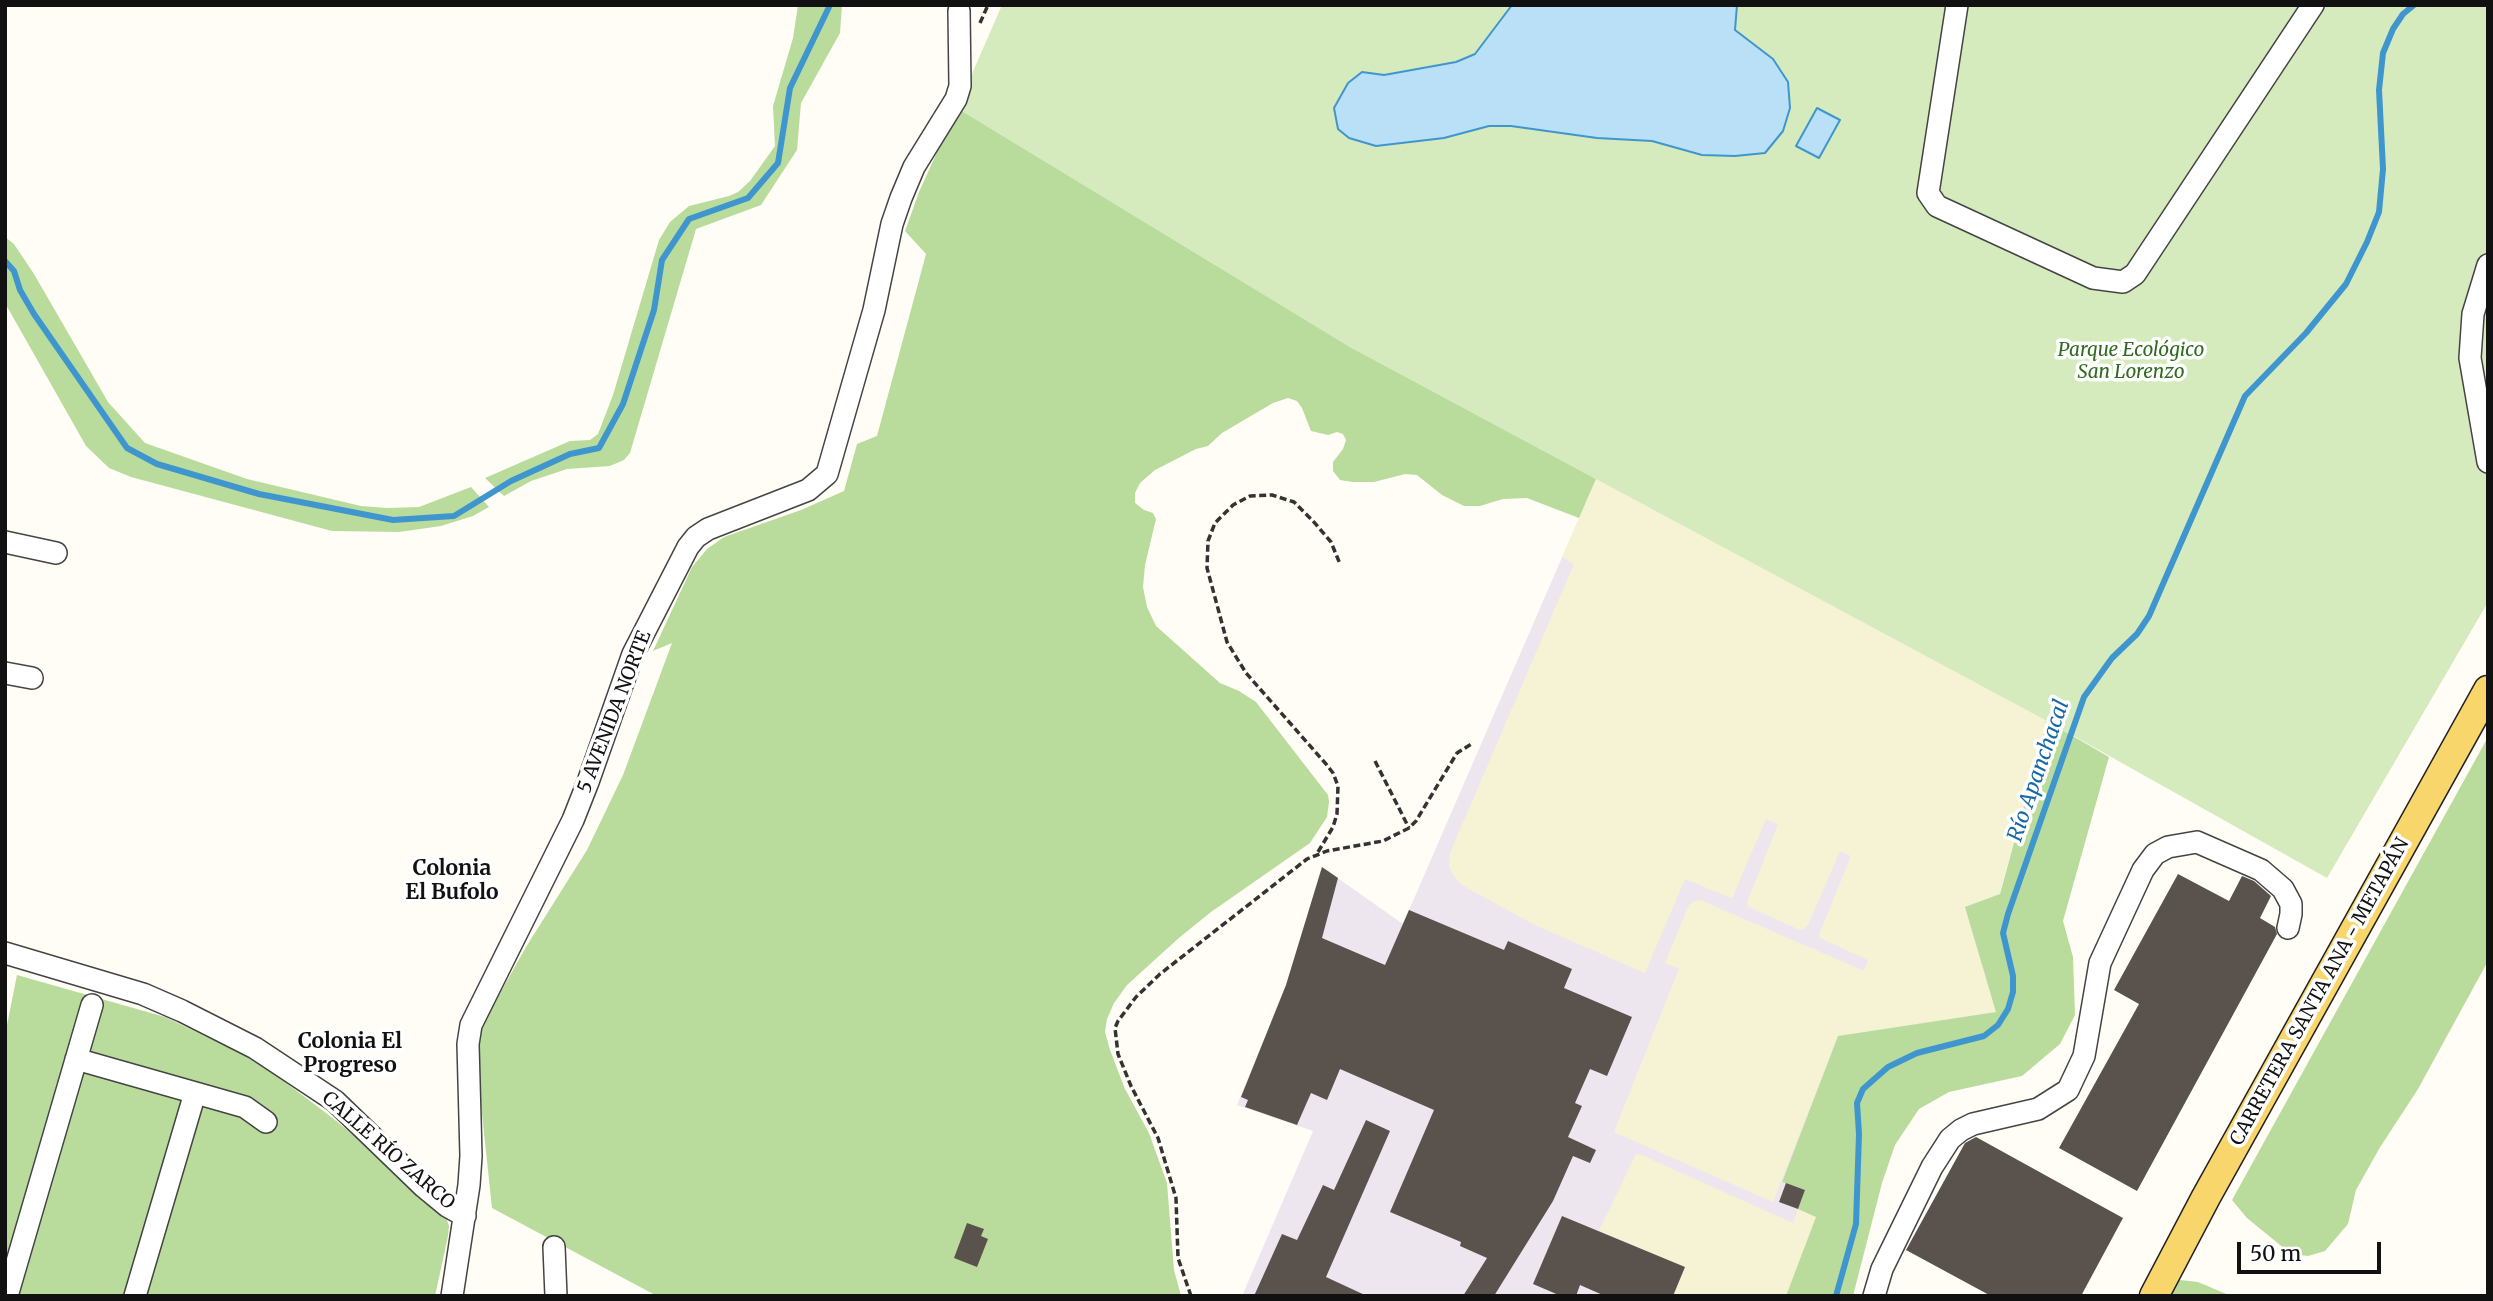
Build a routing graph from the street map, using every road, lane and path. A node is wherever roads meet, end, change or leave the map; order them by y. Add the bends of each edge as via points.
1 (1957, 5) edge
2 (2313, 5) edge
3 (959, 11) dead end
4 (2488, 265) edge
5 (2488, 462) edge
6 (5, 542) edge
7 (55, 553) dead end
8 (1339, 564) dead end
9 (5, 673) edge
10 (32, 678) dead end
11 (2488, 690) edge
12 (1473, 743) dead end
13 (1374, 761) dead end
14 (1409, 828) junction
15 (1317, 854) junction
16 (2288, 928) dead end
17 (5, 953) edge
18 (92, 1005) dead end
19 (76, 1059) junction
20 (195, 1093) junction
21 (266, 1122) dead end
22 (465, 1216) junction
23 (554, 1247) dead end
24 (7, 1296) edge
25 (135, 1296) edge
26 (452, 1296) edge
27 (556, 1296) edge
28 (1191, 1296) edge
29 (1874, 1296) edge
30 (2154, 1296) edge

1 - 2 street via 1928,193 1937,206 2093,278 2123,282 2135,274
3 - 22 street, 5 AVENIDA NORTE via 960,86 901,198 827,474 808,490 708,529 688,547 633,654 568,830 471,1025 471,1156
4 - 5 street via 2473,314 2470,358
6 - 7 street
8 - 15 path via 1331,542 1314,521 1294,502 1272,495 1250,496 1233,505 1215,523 1208,541 1207,568 1227,642 1246,673 1333,773 1338,786 1333,827
9 - 10 street
11 - 30 main road, CARRETERA SANTA ANA - METAPÁN
12 - 14 path via 1457,753
13 - 14 path
14 - 15 path via 1383,841
15 - 28 path via 1160,974 1136,997 1115,1028 1118,1054 1158,1138 1174,1189 1178,1258
16 - 29 street via 2291,904 2283,889 2261,870 2197,842 2184,842 2155,854 2107,943 2097,974 2084,1056 2068,1090 2038,1109 1973,1124 1950,1139 1882,1269
17 - 22 street, CALLE RÍO ZARCO via 143,994 255,1048 335,1101 424,1187
18 - 19 street
19 - 20 street
19 - 24 street
20 - 21 street via 245,1107
20 - 25 street
22 - 26 street, 5 AVENIDA NORTE
23 - 27 street

